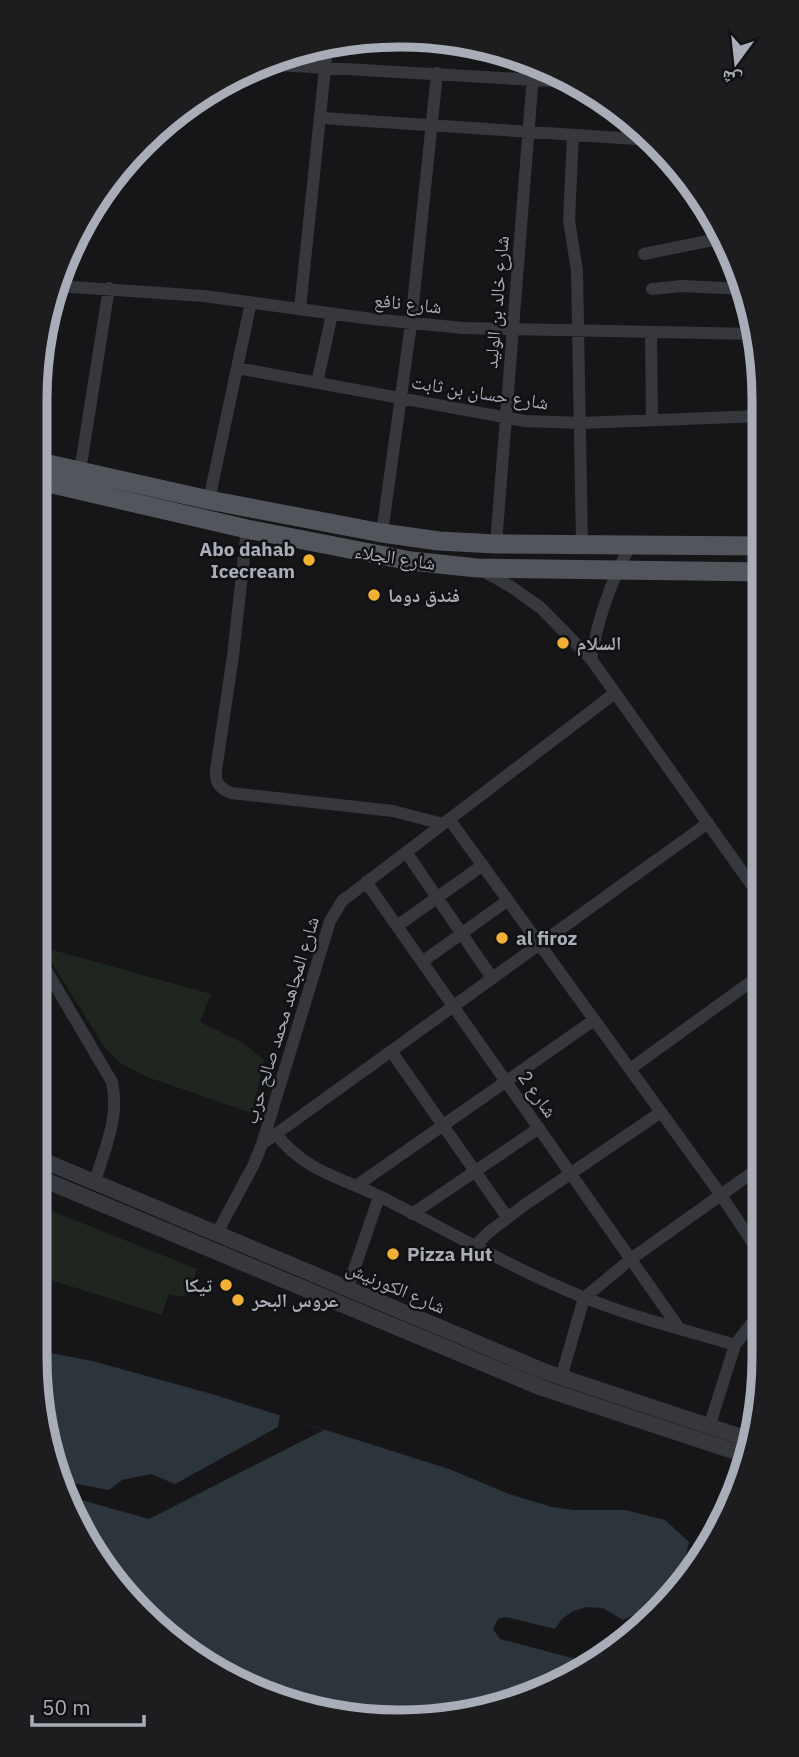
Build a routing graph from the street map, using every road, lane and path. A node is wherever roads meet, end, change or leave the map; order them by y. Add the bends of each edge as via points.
1 (327, 55) edge
2 (288, 65) edge
3 (326, 67) junction
4 (437, 73) junction
5 (533, 74) edge
6 (533, 79) junction
7 (547, 80) edge
8 (322, 118) junction
9 (431, 126) junction
10 (529, 132) junction
11 (630, 133) edge
12 (573, 135) junction
13 (713, 239) edge
14 (644, 254) dead end
15 (66, 286) edge
16 (109, 288) junction
17 (734, 288) edge
18 (652, 289) dead end
19 (251, 302) junction
20 (300, 309) junction
21 (332, 314) junction
22 (411, 324) junction
23 (513, 328) junction
24 (577, 331) junction
25 (651, 332) junction
26 (745, 334) edge
27 (237, 368) junction
28 (317, 383) junction
29 (401, 398) junction
30 (752, 416) edge
31 (506, 419) junction
32 (652, 420) junction
33 (581, 423) junction
34 (47, 464) edge
35 (80, 471) junction
36 (47, 483) edge
37 (209, 500) junction
38 (247, 530) junction
39 (382, 533) junction
40 (496, 544) junction
41 (631, 544) junction
42 (582, 545) junction
43 (752, 546) edge
44 (477, 568) junction
45 (617, 570) junction
46 (752, 572) edge
47 (592, 659) junction
48 (615, 693) junction
49 (446, 821) junction
50 (708, 823) junction
51 (406, 852) junction
52 (483, 865) junction
53 (366, 882) junction
54 (752, 887) edge
55 (437, 898) junction
56 (508, 900) junction
57 (397, 926) junction
58 (461, 933) junction
59 (539, 943) junction
60 (422, 961) junction
61 (47, 971) edge
62 (492, 978) junction
63 (752, 981) edge
64 (453, 1006) junction
65 (594, 1020) junction
66 (391, 1051) junction
67 (630, 1069) junction
68 (506, 1082) junction
69 (661, 1112) junction
70 (443, 1125) junction
71 (539, 1128) junction
72 (276, 1134) junction
73 (262, 1144) junction
74 (47, 1162) edge
75 (475, 1171) junction
76 (752, 1173) edge
77 (571, 1174) junction
78 (47, 1181) edge
79 (95, 1181) junction
80 (356, 1186) junction
81 (721, 1195) junction
82 (379, 1196) junction
83 (412, 1214) junction
84 (507, 1217) junction
85 (216, 1233) junction
86 (752, 1242) edge
87 (475, 1246) junction
88 (631, 1259) junction
89 (347, 1290) junction
90 (584, 1298) junction
91 (752, 1323) edge
92 (679, 1328) junction
93 (735, 1345) junction
94 (561, 1378) junction
95 (709, 1427) junction
96 (742, 1438) edge
97 (739, 1453) edge

1 - 3 street
2 - 3 street
3 - 4 street
3 - 8 street
4 - 6 street
4 - 9 street
5 - 6 street, شارع خالد بن الوليد
6 - 7 street
6 - 10 street, شارع خالد بن الوليد
8 - 9 street
8 - 20 street
9 - 10 street
9 - 22 street
10 - 12 street
10 - 23 street, شارع خالد بن الوليد
11 - 12 street
12 - 24 street via 569,220 577,271
13 - 14 street
15 - 16 street, شارع نافع
16 - 19 street, شارع نافع
16 - 35 street
17 - 18 street
19 - 20 street, شارع نافع
19 - 27 street
20 - 21 street, شارع نافع
21 - 22 street, شارع نافع
21 - 28 street
22 - 23 street, شارع نافع
22 - 29 street
23 - 24 street, شارع نافع
23 - 31 street, شارع خالد بن الوليد
24 - 25 street, شارع نافع
24 - 33 street
25 - 26 street, شارع نافع
25 - 32 street
27 - 28 street, شارع حسان بن ثابت
27 - 37 street
28 - 29 street, شارع حسان بن ثابت
29 - 31 street, شارع حسان بن ثابت
29 - 39 street
30 - 32 street, شارع حسان بن ثابت
31 - 33 street, شارع حسان بن ثابت
31 - 40 street, شارع خالد بن الوليد
32 - 33 street, شارع حسان بن ثابت
33 - 42 street
34 - 35 main road, شارع الجلاء
35 - 37 main road, شارع الجلاء
36 - 38 main road, شارع الجلاء
37 - 39 main road, شارع الجلاء
38 - 44 main road, شارع الجلاء via 378,556
38 - 49 street via 215,778 219,785 231,793
39 - 40 main road, شارع الجلاء
40 - 42 main road, شارع الجلاء
41 - 42 main road, شارع الجلاء
41 - 43 main road, شارع الجلاء
41 - 45 street
44 - 45 main road, شارع الجلاء
44 - 47 street via 534,603
45 - 46 main road, شارع الجلاء
45 - 47 street via 601,612
47 - 48 street
48 - 49 street, شارع المجاهد محمد صالح حرب
48 - 50 street
49 - 51 street, شارع المجاهد محمد صالح حرب
49 - 52 street
50 - 54 street
50 - 59 street
51 - 53 street, شارع المجاهد محمد صالح حرب
51 - 55 street
52 - 55 street
52 - 56 street
53 - 57 street, شارع 2
53 - 73 street, شارع المجاهد محمد صالح حرب via 342,901 330,921
55 - 57 street
55 - 58 street
56 - 58 street
56 - 59 street
57 - 60 street, شارع 2
58 - 60 street
58 - 62 street
59 - 62 street
59 - 65 street
60 - 64 street, شارع 2
61 - 79 street via 115,1094 114,1121
62 - 64 street
63 - 67 street
64 - 66 street
64 - 68 street, شارع 2
65 - 67 street
65 - 68 street
66 - 70 street
66 - 72 street
67 - 69 street
68 - 70 street
68 - 71 street, شارع 2
69 - 77 street
69 - 81 street
70 - 75 street
70 - 80 street
71 - 75 street
71 - 77 street, شارع 2
72 - 73 street
72 - 80 street via 311,1166
73 - 85 street, شارع المجاهد محمد صالح حرب
74 - 79 street, شارع الكورنيش
75 - 83 street
75 - 84 street
76 - 81 street
77 - 84 street
77 - 88 street, شارع 2
78 - 97 street, شارع الكورنيش via 542,1388
79 - 85 street, شارع الكورنيش
80 - 82 street
81 - 86 street
81 - 88 street
82 - 83 street
82 - 89 street
83 - 87 street
84 - 87 street
85 - 89 street, شارع الكورنيش
87 - 90 street
88 - 90 street
88 - 92 street, شارع 2
89 - 94 street, شارع الكورنيش
90 - 92 street
90 - 94 street
91 - 93 street
92 - 93 street
93 - 95 street
94 - 95 street, شارع الكورنيش
95 - 96 street, شارع الكورنيش

